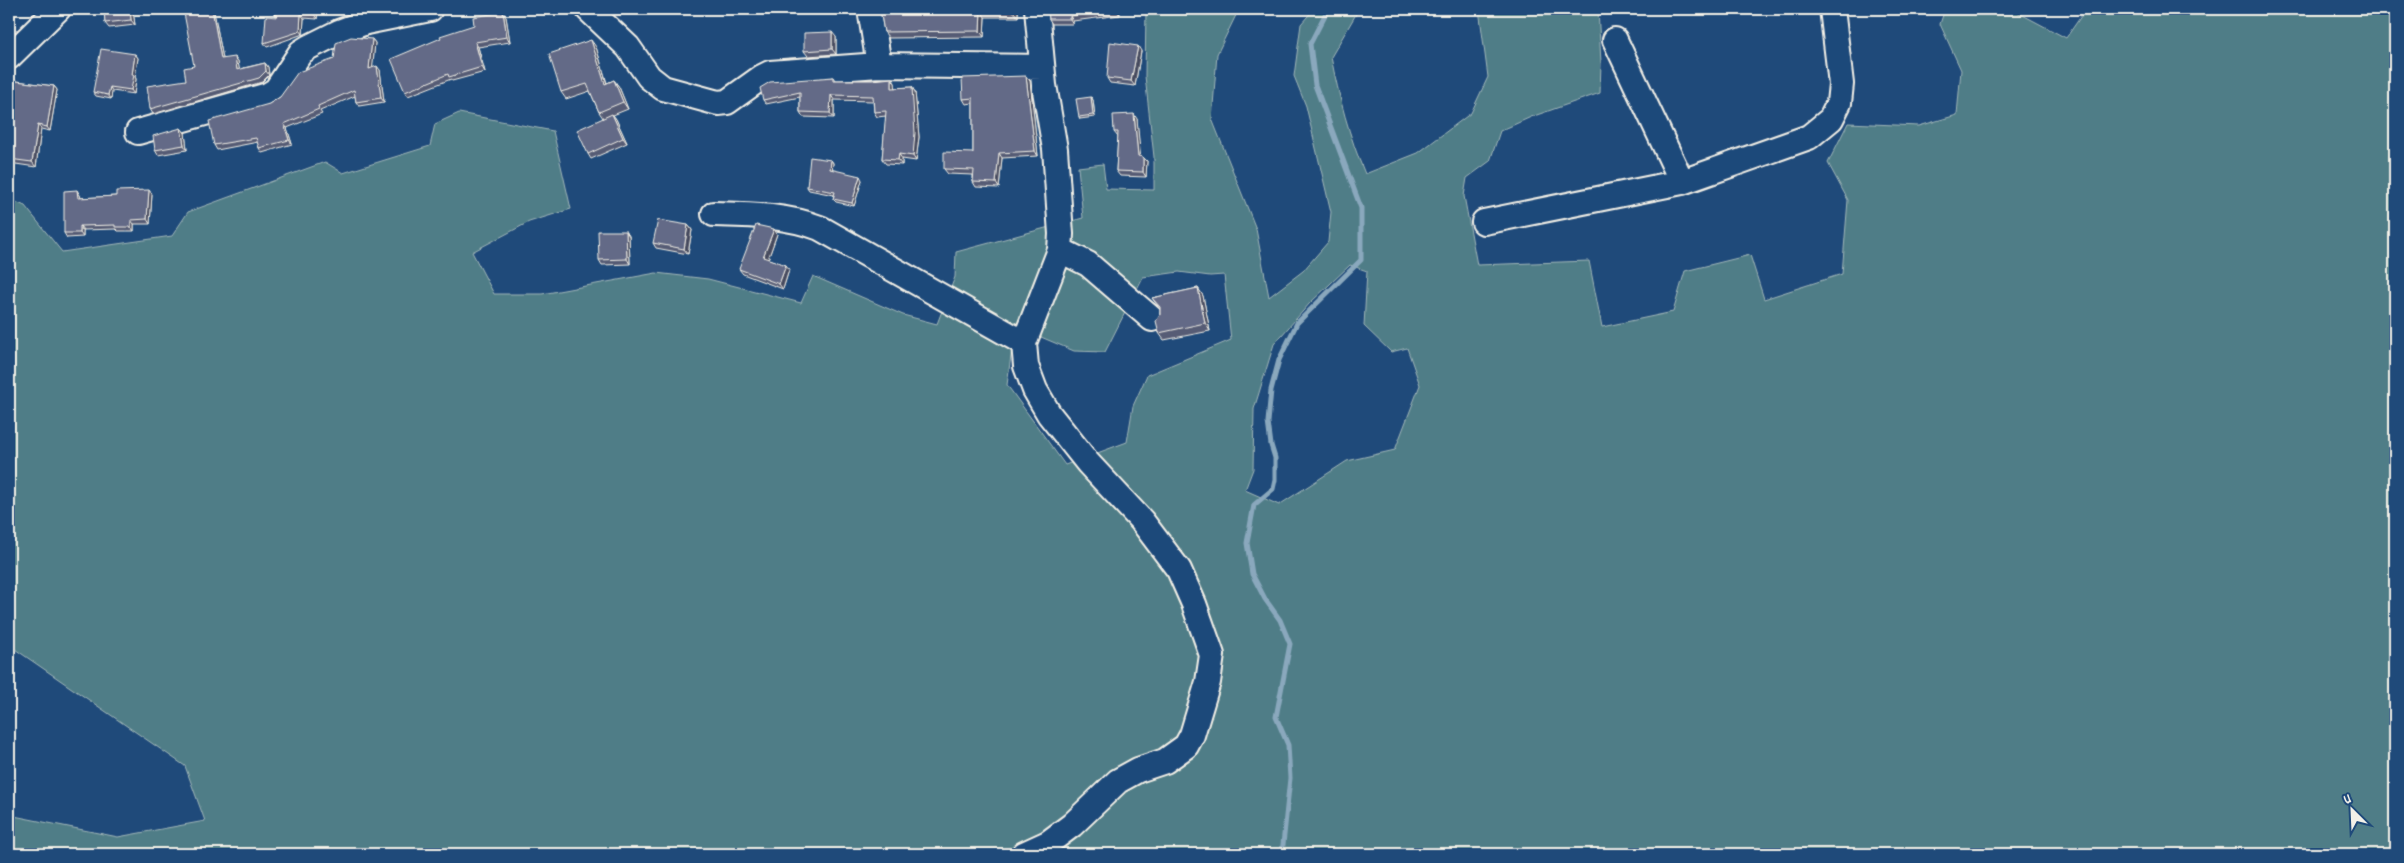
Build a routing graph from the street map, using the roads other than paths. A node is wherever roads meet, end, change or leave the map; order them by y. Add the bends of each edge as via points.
1 (58, 9) edge
2 (430, 9) edge
3 (588, 9) edge
4 (870, 9) edge
5 (1037, 9) edge
6 (1832, 9) edge
7 (1615, 40) dead end
8 (9, 57) edge
9 (879, 65) junction
10 (1042, 67) junction
11 (138, 132) dead end
12 (1682, 182) junction
13 (714, 214) dead end
14 (1484, 222) dead end
15 (1060, 250) junction
16 (1152, 319) dead end
17 (1024, 343) junction
18 (1024, 854) edge

1 - 8 street
2 - 11 street via 366,22 309,47 301,52 276,90 268,95
3 - 9 street via 628,46 654,83 718,103 733,99 770,73
4 - 9 street
5 - 10 street
6 - 12 street via 1841,84 1831,119 1801,141
7 - 12 street
9 - 10 street
10 - 15 street via 1056,158
12 - 14 street
13 - 17 street via 772,215 820,228
15 - 16 street via 1088,264
15 - 17 street
17 - 18 street via 1026,366 1049,414 1088,463 1142,521 1178,570 1212,655 1208,682 1186,746 1165,761 1118,781 1072,825 1048,843

